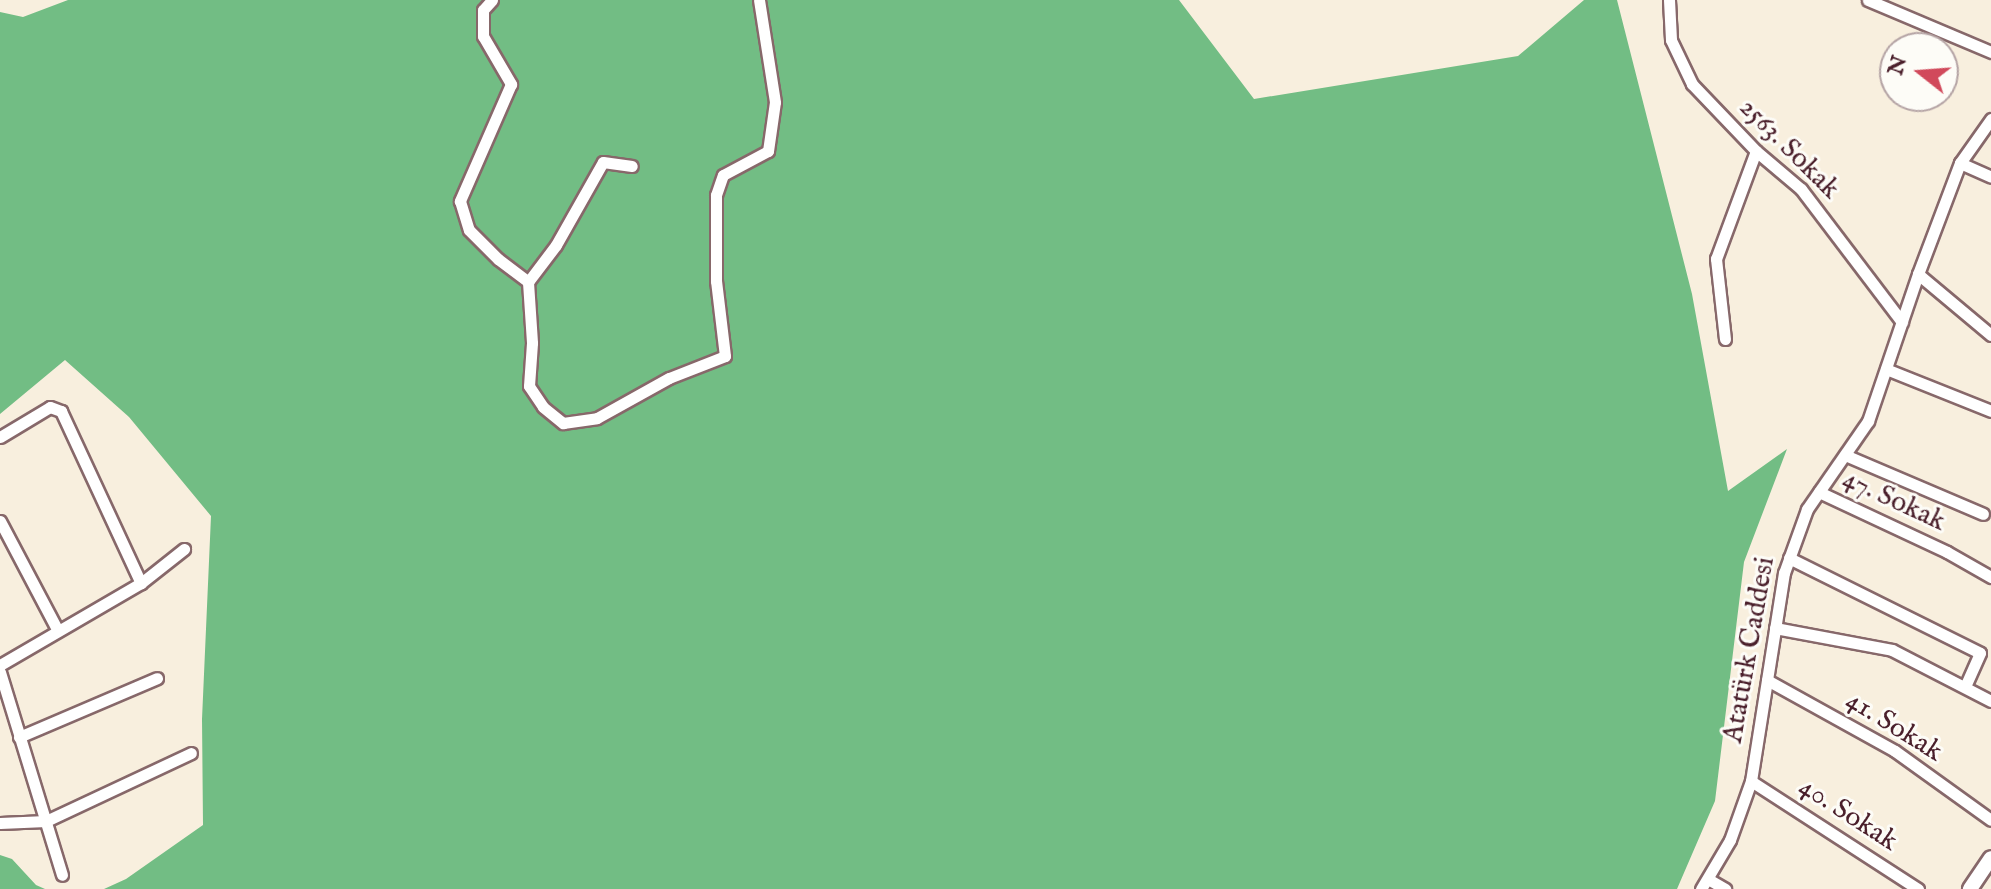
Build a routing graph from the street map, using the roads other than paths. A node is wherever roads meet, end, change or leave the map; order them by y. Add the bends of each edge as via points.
1 (492, 0) edge
2 (759, 0) edge
3 (1669, 0) edge
4 (1868, 0) edge
5 (1991, 52) edge
6 (1991, 119) edge
7 (1756, 151) junction
8 (1960, 163) junction
9 (632, 166) dead end
10 (1991, 177) edge
11 (1918, 274) junction
12 (528, 282) junction
13 (1902, 322) junction
14 (1991, 335) edge
15 (1725, 339) dead end
16 (1886, 369) junction
17 (1991, 411) edge
18 (0, 437) edge
19 (1845, 455) junction
20 (1819, 492) junction
21 (1983, 514) dead end
22 (0, 521) edge
23 (184, 549) dead end
24 (1789, 558) junction
25 (1991, 577) edge
26 (141, 583) junction
27 (1775, 628) junction
28 (58, 631) junction
29 (0, 665) edge
30 (0, 672) edge
31 (157, 678) dead end
32 (1767, 680) junction
33 (1965, 686) junction
34 (1991, 701) edge
35 (19, 737) junction
36 (191, 753) dead end
37 (1751, 781) junction
38 (1991, 820) edge
39 (46, 821) junction
40 (0, 823) edge
41 (1991, 858) edge
42 (62, 875) dead end
43 (1704, 884) edge
44 (1725, 889) edge
45 (1918, 889) edge
46 (1970, 889) edge

1 - 12 street via 483,10 483,36 511,84 460,201 469,230
2 - 12 street via 775,102 768,151 723,175 716,195 716,281 725,356 669,378 597,418 563,423 529,386
3 - 7 street, 2563. Sokak via 1671,40 1692,84
4 - 5 street
6 - 8 street, Atatürk Caddesi
7 - 13 street, 2563. Sokak via 1801,189
7 - 15 street via 1716,259
8 - 10 street
8 - 11 street, Atatürk Caddesi
9 - 12 street via 603,162 556,245
11 - 13 street, Atatürk Caddesi
11 - 14 street
13 - 16 street, Atatürk Caddesi
16 - 17 street
16 - 19 street, Atatürk Caddesi via 1868,421
18 - 26 street via 50,407 61,411
19 - 20 street, Atatürk Caddesi
19 - 21 street
20 - 24 street, Atatürk Caddesi
20 - 25 street, 47. Sokak
22 - 28 street
23 - 26 street
24 - 27 street, Atatürk Caddesi
24 - 33 street via 1980,653
26 - 28 street
27 - 32 street, Atatürk Caddesi
27 - 33 street via 1892,650
28 - 29 street
30 - 35 street
31 - 35 street
32 - 37 street, Atatürk Caddesi
32 - 38 street, 41. Sokak via 1895,751
33 - 34 street
35 - 39 street
36 - 39 street
37 - 43 street, Atatürk Caddesi via 1730,840
37 - 45 street, 40. Sokak
39 - 40 street
39 - 42 street
41 - 46 street
43 - 44 street

